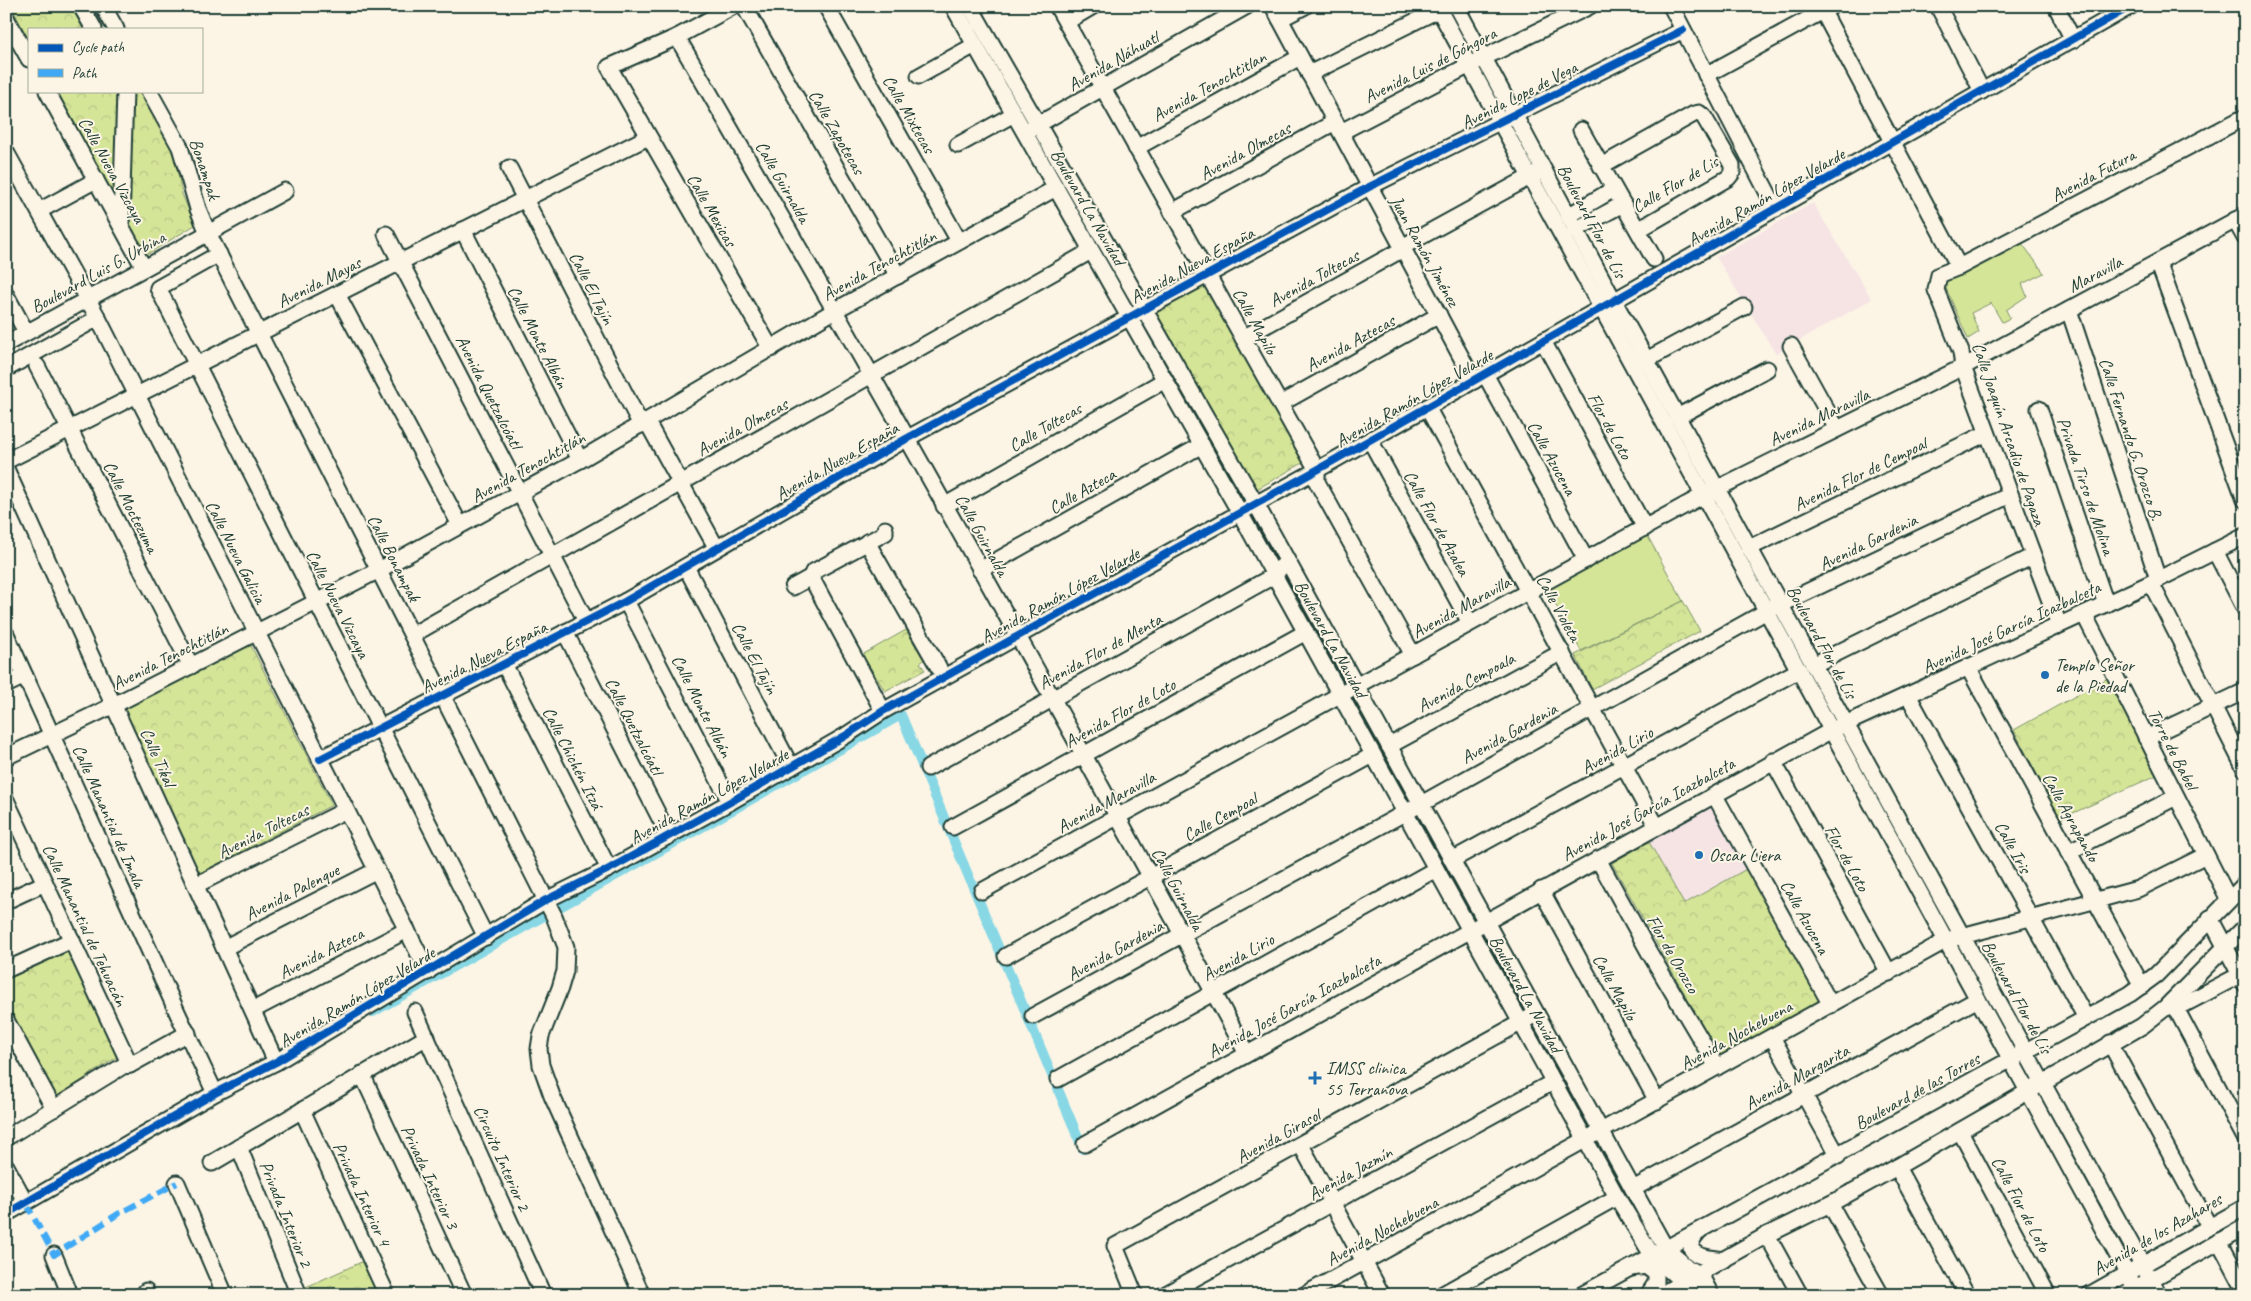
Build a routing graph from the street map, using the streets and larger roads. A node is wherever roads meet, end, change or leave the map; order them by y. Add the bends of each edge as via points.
1 (82, 6) edge
2 (104, 6) edge
3 (734, 6) edge
4 (744, 6) edge
5 (826, 6) edge
6 (953, 6) edge
7 (970, 6) edge
8 (1057, 6) edge
9 (1093, 6) edge
10 (1247, 6) edge
11 (1305, 6) edge
12 (1456, 6) edge
13 (1590, 6) edge
14 (1670, 6) edge
15 (1938, 6) edge
16 (2056, 6) edge
17 (2131, 6) edge
18 (1441, 7) edge
19 (1825, 8) edge
20 (1276, 12) edge
21 (6, 18) edge
22 (1066, 22) junction
23 (93, 28) edge
24 (115, 28) edge
25 (1683, 30) junction
26 (677, 37) junction
27 (2073, 40) junction
28 (974, 45) junction
29 (28, 56) edge
30 (1300, 57) junction
31 (1484, 58) junction
32 (1470, 66) junction
33 (1309, 74) junction
34 (1706, 75) junction
35 (920, 76) dead end
36 (1103, 88) junction
37 (1982, 91) junction
38 (48, 92) edge
39 (125, 92) edge
40 (151, 92) edge
41 (1014, 114) junction
42 (2245, 117) edge
43 (1507, 118) junction
44 (1338, 127) junction
45 (1031, 129) junction
46 (1581, 130) dead end
47 (648, 136) junction
48 (1893, 142) junction
49 (958, 145) dead end
50 (1136, 148) junction
51 (6, 152) edge
52 (1601, 166) junction
53 (509, 168) dead end
54 (1537, 173) junction
55 (96, 180) junction
56 (1369, 187) junction
57 (1056, 188) junction
58 (1614, 189) junction
59 (285, 191) dead end
60 (525, 199) junction
61 (1623, 204) junction
62 (1776, 209) junction
63 (39, 211) junction
64 (1172, 212) junction
65 (1568, 216) junction
66 (2240, 218) edge
67 (121, 227) junction
68 (463, 230) junction
69 (1575, 230) junction
70 (1638, 230) junction
71 (208, 233) junction
72 (386, 234) dead end
73 (2245, 238) edge
74 (959, 241) junction
75 (1403, 248) junction
76 (1091, 251) junction
77 (219, 254) junction
78 (1654, 260) dead end
79 (401, 262) junction
80 (2158, 262) junction
81 (1959, 267) junction
82 (144, 268) junction
83 (1207, 274) junction
84 (898, 276) junction
85 (337, 294) junction
86 (6, 295) edge
87 (87, 298) junction
88 (1608, 304) junction
89 (1744, 307) dead end
90 (1143, 309) junction
91 (2069, 310) junction
92 (834, 311) junction
93 (1438, 315) junction
94 (1129, 317) junction
95 (98, 318) junction
96 (26, 332) junction
97 (259, 333) junction
98 (1243, 338) junction
99 (1543, 341) junction
100 (6, 344) edge
101 (1791, 346) dead end
102 (771, 349) junction
103 (1640, 363) junction
104 (197, 365) junction
105 (37, 366) dead end
106 (1963, 367) junction
107 (6, 369) edge
108 (1767, 369) dead end
109 (870, 376) junction
110 (1479, 378) junction
111 (1165, 380) junction
112 (136, 396) junction
113 (1280, 404) junction
114 (1427, 407) junction
115 (2040, 409) dead end
116 (1677, 417) junction
117 (644, 423) junction
118 (69, 429) junction
119 (1837, 429) junction
120 (1987, 433) junction
121 (906, 439) junction
122 (1370, 440) junction
123 (1202, 445) junction
124 (580, 460) junction
125 (6, 461) edge
126 (6, 469) edge
127 (1317, 470) junction
128 (681, 483) junction
129 (1710, 492) junction
130 (520, 493) junction
131 (2010, 495) junction
132 (2245, 500) edge
133 (1256, 504) junction
134 (944, 506) junction
135 (1240, 513) junction
136 (460, 525) junction
137 (1645, 528) junction
138 (885, 529) dead end
139 (2245, 536) edge
140 (867, 542) junction
141 (716, 547) junction
142 (1749, 548) junction
143 (2215, 551) junction
144 (552, 556) junction
145 (2033, 556) junction
146 (1286, 560) junction
147 (1586, 560) junction
148 (686, 566) junction
149 (379, 570) junction
150 (980, 570) junction
151 (1275, 575) junction
152 (811, 577) junction
153 (2154, 581) junction
154 (793, 587) dead end
155 (1529, 591) junction
156 (626, 601) junction
157 (317, 602) junction
158 (2106, 604) junction
159 (1774, 608) junction
160 (2245, 610) edge
161 (2084, 614) junction
162 (586, 621) junction
163 (1470, 624) junction
164 (2059, 625) junction
165 (565, 632) junction
166 (1306, 632) junction
167 (256, 633) junction
168 (6, 634) edge
169 (412, 635) junction
170 (1019, 639) junction
171 (1562, 652) junction
172 (1413, 655) junction
173 (504, 664) junction
174 (191, 666) junction
175 (1968, 667) junction
176 (939, 668) dead end
177 (1806, 668) junction
178 (23, 672) junction
179 (6, 675) edge
180 (6, 685) edge
181 (1356, 686) junction
182 (2245, 691) edge
183 (1340, 695) junction
184 (1908, 695) junction
185 (442, 696) junction
186 (1052, 699) junction
187 (114, 705) junction
188 (2213, 706) junction
189 (1592, 708) junction
190 (883, 711) junction
191 (900, 711) dead end
192 (1839, 727) junction
193 (380, 728) junction
194 (52, 736) junction
195 (2146, 738) junction
196 (1388, 746) junction
197 (1084, 754) junction
198 (1373, 755) junction
199 (6, 757) edge
200 (320, 759) junction
201 (1773, 760) junction
202 (792, 767) junction
203 (1625, 767) junction
204 (928, 768) dead end
205 (2245, 768) edge
206 (1715, 796) junction
207 (2176, 797) junction
208 (6, 800) edge
209 (730, 802) junction
210 (1421, 804) junction
211 (346, 810) junction
212 (1405, 812) junction
213 (1118, 817) junction
214 (12, 826) edge
215 (953, 827) dead end
216 (1657, 827) junction
217 (669, 836) junction
218 (2068, 852) junction
219 (2206, 855) junction
220 (1598, 859) junction
221 (1452, 860) junction
222 (609, 869) junction
223 (1436, 869) junction
224 (377, 870) junction
225 (1150, 876) junction
226 (44, 883) junction
227 (2245, 884) edge
228 (196, 885) junction
229 (1541, 890) junction
230 (982, 891) dead end
231 (2095, 900) junction
232 (2229, 900) junction
233 (6, 901) edge
234 (550, 908) junction
235 (2030, 916) junction
236 (2210, 918) junction
237 (1485, 922) junction
238 (2245, 926) edge
239 (407, 930) junction
240 (1470, 930) junction
241 (1182, 934) junction
242 (1961, 935) junction
243 (486, 937) junction
244 (72, 940) junction
245 (1947, 940) junction
246 (2224, 947) junction
247 (224, 948) junction
248 (1006, 956) dead end
249 (6, 970) edge
250 (428, 972) junction
251 (1889, 973) junction
252 (2242, 979) edge
253 (2142, 986) junction
254 (1213, 992) junction
255 (1978, 999) junction
256 (1831, 1004) junction
257 (2173, 1005) junction
258 (253, 1010) junction
259 (415, 1012) dead end
260 (1537, 1014) junction
261 (1033, 1016) dead end
262 (2086, 1018) junction
263 (6, 1020) edge
264 (1520, 1023) junction
265 (181, 1028) junction
266 (427, 1037) junction
267 (1772, 1037) junction
268 (2110, 1043) junction
269 (2026, 1052) junction
270 (1247, 1054) junction
271 (2012, 1060) junction
272 (276, 1062) junction
273 (127, 1063) junction
274 (1716, 1067) junction
275 (362, 1074) junction
276 (1058, 1079) dead end
277 (1553, 1082) junction
278 (2043, 1084) junction
279 (2029, 1092) junction
280 (211, 1095) junction
281 (1804, 1095) junction
282 (1657, 1101) junction
283 (54, 1109) junction
284 (302, 1110) junction
285 (1960, 1130) junction
286 (1602, 1132) junction
287 (9, 1136) dead end
288 (2245, 1138) edge
289 (1585, 1140) junction
290 (1085, 1144) dead end
291 (1301, 1145) junction
292 (239, 1147) junction
293 (1838, 1156) junction
294 (212, 1163) dead end
295 (6, 1166) edge
296 (1897, 1167) junction
297 (178, 1183) dead end
298 (1633, 1189) junction
299 (1616, 1197) junction
300 (26, 1203) junction
301 (1333, 1204) junction
302 (1830, 1204) junction
303 (2245, 1207) edge
304 (6, 1214) edge
305 (2209, 1226) junction
306 (2245, 1227) edge
307 (1702, 1228) junction
308 (1766, 1235) junction
309 (2219, 1241) junction
310 (1659, 1252) junction
311 (54, 1255) dead end
312 (1724, 1260) junction
313 (1364, 1262) junction
314 (1628, 1269) junction
315 (2146, 1272) junction
316 (2128, 1274) junction
317 (1691, 1279) junction
318 (2245, 1290) edge
319 (2133, 1292) edge
320 (70, 1295) edge
321 (225, 1295) edge
322 (299, 1295) edge
323 (388, 1295) edge
324 (464, 1295) edge
325 (543, 1295) edge
326 (642, 1295) edge
327 (1135, 1295) edge
328 (1164, 1295) edge
329 (1304, 1295) edge
330 (1382, 1295) edge
331 (1441, 1295) edge
332 (1581, 1295) edge
333 (1648, 1295) edge
334 (1660, 1295) edge
335 (1698, 1295) edge
336 (1711, 1295) edge
337 (1800, 1295) edge
338 (1881, 1295) edge
339 (1966, 1295) edge
340 (2048, 1295) edge
341 (2089, 1295) edge
342 (2159, 1295) edge

1 - 23 street
2 - 24 street
3 - 26 street
4 - 84 street, Calle Zapotecas
5 - 74 street, Calle Mixtecas
6 - 28 street, Boulevard La Navidad
7 - 45 street, Boulevard La Navidad
8 - 22 street, Calle Mapilo
9 - 22 street
10 - 36 street, Avenida Náhuatl
11 - 20 street
12 - 31 street, Boulevard Flor de Lis
13 - 31 street, Avenida Luis de Góngora
14 - 25 street
15 - 37 street
16 - 27 street
17 - 27 street, Avenida Ramón López Velarde
18 - 32 street, Boulevard Flor de Lis
18 - 33 street
19 - 34 street
19 - 48 street
20 - 30 street, Juan Ramón Jiménez
21 - 29 street
22 - 36 street, Calle Mapilo
25 - 34 street
25 - 43 street, Avenida Lope de Vega
26 - 47 street, Calle Mexicas via 609,67
26 - 92 street, Calle Guirnalda
27 - 37 street, Avenida Ramón López Velarde
28 - 35 street
28 - 41 street, Boulevard La Navidad
30 - 33 street, Juan Ramón Jiménez
30 - 50 street, Avenida Tenochtitlan
31 - 32 street, Avenida Luis de Góngora
31 - 43 street, Boulevard Flor de Lis
32 - 43 street, Boulevard Flor de Lis
32 - 44 street, Avenida Luis de Góngora
33 - 44 street, Juan Ramón Jiménez
34 - 62 street
36 - 45 street, Avenida Náhuatl
36 - 50 street, Calle Mapilo
37 - 48 street, Avenida Ramón López Velarde
38 - 55 street, Calle Nueva Vizcaya
39 - 67 street
40 - 71 street, Bonampak via 185,160
41 - 45 street, Boulevard La Navidad
41 - 49 street
42 - 81 street, Avenida Futura
43 - 54 street, Boulevard Flor de Lis
43 - 56 street, Avenida Lope de Vega
44 - 56 street, Juan Ramón Jiménez
44 - 64 street, Avenida Olmecas
45 - 57 street, Boulevard La Navidad
45 - 90 street, Boulevard La Navidad
46 - 52 street
47 - 60 street, Avenida Mayas
47 - 102 street, Calle Mexicas
48 - 62 street, Avenida Ramón López Velarde
48 - 81 street
50 - 64 street, Calle Mapilo
51 - 63 street, Calle Nueva Galicia
52 - 58 street, Calle Flor de Lis
52 - 70 street, Calle Flor de Lis via 1699,113 1732,165 1728,178
53 - 60 street, Calle El Tajín
54 - 65 street, Boulevard Flor de Lis
54 - 75 street, Avenida Toltecas
54 - 88 street, Boulevard Flor de Lis
55 - 63 street
55 - 67 street, Calle Nueva Vizcaya
56 - 75 street, Juan Ramón Jiménez
56 - 83 street, Avenida Nueva España
57 - 74 street, Avenida Tenochtitlán
57 - 76 street, Boulevard La Navidad
58 - 61 street, Calle Flor de Lis
58 - 65 street, Calle Flor de Lis
59 - 71 street, Boulevard Luis G. Urbina
60 - 68 street, Avenida Mayas
60 - 117 street, Calle El Tajín
61 - 69 street, Calle Flor de Lis
61 - 70 street, Calle Flor de Lis
62 - 88 street, Avenida Ramón López Velarde
63 - 87 street, Calle Nueva Galicia
64 - 83 street, Calle Mapilo
65 - 69 street, Boulevard Flor de Lis
66 - 73 street
66 - 80 street, Maravilla
67 - 82 street, Calle Nueva Vizcaya
68 - 79 street, Avenida Mayas
68 - 124 street, Calle Monte Albán
69 - 88 street, Boulevard Flor de Lis
70 - 78 street
71 - 77 street, Calle Bonampak
71 - 82 street, Boulevard Luis G. Urbina
72 - 79 street, Avenida Quetzalcóatl
74 - 84 street, Avenida Tenochtitlán
75 - 93 street, Juan Ramón Jiménez
75 - 98 street, Avenida Toltecas
76 - 94 street, Boulevard La Navidad
76 - 109 street, Avenida Olmecas
77 - 97 street, Calle Bonampak
77 - 104 street, Calle Nueva Vizcaya via 158,288
79 - 85 street, Avenida Mayas
79 - 130 street, Avenida Quetzalcóatl
80 - 91 street, Maravilla
80 - 132 street
81 - 106 street, Calle Joaquín Arcadio de Pagaza via 1939,275 1936,290 1962,352
82 - 87 street, Boulevard Luis G. Urbina
83 - 90 street, Avenida Nueva España
83 - 98 street, Calle Mapilo
84 - 92 street, Avenida Tenochtitlán
85 - 97 street, Avenida Mayas
85 - 136 street
86 - 96 street
87 - 95 street, Calle Nueva Galicia
87 - 96 street, Boulevard Luis G. Urbina
88 - 99 street, Avenida Ramón López Velarde
88 - 103 street, Boulevard Flor de Lis
89 - 103 street
90 - 94 street, Avenida Nueva España
90 - 133 street, Boulevard La Navidad
91 - 106 street, Maravilla
91 - 153 street, Calle Fernando G. Orozco B.
92 - 102 street, Avenida Tenochtitlán
92 - 109 street, Calle Guirnalda
93 - 110 street, Juan Ramón Jiménez
93 - 113 street, Avenida Aztecas
94 - 111 street, Boulevard La Navidad
94 - 121 street, Avenida Nueva España
95 - 107 street
95 - 112 street, Calle Nueva Galicia
96 - 100 street, Boulevard Luis G. Urbina
97 - 104 street, Avenida Mayas
97 - 149 street, Calle Bonampak
98 - 113 street, Calle Mapilo
99 - 110 street, Avenida Ramón López Velarde
99 - 137 street, Flor de Loto
101 - 119 street
102 - 117 street, Avenida Tenochtitlán
103 - 116 street, Boulevard Flor de Lis
103 - 129 street, Boulevard Flor de Lis
104 - 112 street, Avenida Mayas
104 - 157 street, Calle Nueva Vizcaya
105 - 118 street, Calle Moctezuma
106 - 119 street, Avenida Maravilla
106 - 120 street, Calle Joaquín Arcadio de Pagaza
108 - 116 street
109 - 121 street, Calle Guirnalda
109 - 128 street, Avenida Olmecas
110 - 114 street, Avenida Ramón López Velarde
110 - 147 street, Calle Azucena
111 - 123 street, Boulevard La Navidad
111 - 134 street, Calle Toltecas
112 - 118 street, Avenida Mayas
112 - 167 street, Calle Nueva Galicia
113 - 127 street, Calle Mapilo
114 - 122 street, Avenida Ramón López Velarde
114 - 155 street, Calle Violeta
115 - 158 street, Privada Tirso de Molina
116 - 129 street, Boulevard Flor de Lis
117 - 124 street, Avenida Tenochtitlán
117 - 128 street, Calle El Tajín
118 - 125 street, Avenida Mayas
118 - 174 street, Calle Moctezuma
119 - 129 street, Avenida Maravilla
120 - 131 street, Calle Joaquín Arcadio de Pagaza
120 - 142 street, Avenida Flor de Cempoal
121 - 134 street, Calle Guirnalda
121 - 141 street, Avenida Nueva España
122 - 127 street, Avenida Ramón López Velarde
122 - 163 street, Calle Flor de Azalea
123 - 135 street, Boulevard La Navidad
123 - 150 street, Calle Azteca
124 - 130 street, Avenida Tenochtitlán
126 - 187 street, Calle Tikal
127 - 133 street, Avenida Ramón López Velarde
127 - 172 street, Calle Mapilo via 1317,482
128 - 141 street, Calle El Tajín
128 - 144 street, Avenida Olmecas
129 - 137 street, Avenida Maravilla
129 - 142 street, Boulevard Flor de Lis
129 - 159 street, Boulevard Flor de Lis
130 - 136 street, Avenida Tenochtitlán
130 - 144 street, Avenida Quetzalcóatl
131 - 145 street, Calle Joaquín Arcadio de Pagaza
131 - 159 street, Avenida Gardenia
133 - 135 street, Avenida Ramón López Velarde
133 - 146 street, Boulevard La Navidad
134 - 150 street, Calle Guirnalda
135 - 151 street, Boulevard La Navidad
135 - 170 street, Avenida Ramón López Velarde
136 - 149 street, Avenida Tenochtitlán
137 - 147 street, Avenida Maravilla
138 - 140 street via 885,533
139 - 143 street, Avenida José García Icazbalceta
140 - 152 street via 813,572
140 - 176 street
141 - 148 street, Avenida Nueva España
142 - 159 street, Boulevard Flor de Lis
143 - 153 street, Avenida José García Icazbalceta
143 - 160 street
144 - 162 street, Avenida Quetzalcóatl
144 - 169 street, Avenida Olmecas
145 - 164 street, Calle Joaquín Arcadio de Pagaza
145 - 177 street, Avenida Lirio
146 - 151 street, Avenida Flor de Menta
146 - 181 street, Boulevard La Navidad
147 - 155 street, Avenida Maravilla
148 - 156 street, Avenida Nueva España
148 - 202 street, Calle El Tajín
149 - 157 street, Avenida Tenochtitlán
149 - 169 street, Calle Bonampak
150 - 170 street, Calle Guirnalda
151 - 166 street, Boulevard La Navidad
151 - 186 street, Avenida Flor de Menta
152 - 154 street
152 - 190 street
153 - 158 street, Avenida José García Icazbalceta
153 - 188 street, Calle Fernando G. Orozco B.
155 - 163 street, Avenida Maravilla
155 - 171 street, Calle Violeta
156 - 162 street, Avenida Nueva España
156 - 209 street, Calle Monte Albán
157 - 167 street, Avenida Tenochtitlán
157 - 193 street, Calle Nueva Vizcaya
158 - 161 street, Avenida José García Icazbalceta
159 - 177 street, Boulevard Flor de Lis
159 - 189 street, Avenida Gardenia
161 - 164 street, Avenida José García Icazbalceta
161 - 195 street, Torre de Babel
162 - 165 street, Avenida Nueva España
163 - 172 street, Avenida Maravilla
164 - 175 street, Avenida José García Icazbalceta
165 - 173 street, Avenida Nueva España
165 - 217 street, Calle Quetzalcóatl
166 - 183 street, Boulevard La Navidad
166 - 197 street, Avenida Flor de Loto
167 - 174 street, Avenida Tenochtitlán
167 - 200 street, Calle Nueva Galicia
168 - 178 street, Calle Manantial de Imala
169 - 185 street, Calle Bonampak
170 - 186 street, Calle Guirnalda
170 - 190 street, Avenida Ramón López Velarde
170 - 191 street
171 - 189 street, Calle Violeta
171 - 196 street, Avenida Cempoala
172 - 181 street, Avenida Maravilla
173 - 185 street, Avenida Nueva España
173 - 222 street, Calle Chichén Itzá
174 - 187 street, Avenida Tenochtitlán
175 - 184 street, Avenida José García Icazbalceta
175 - 218 street, Calle Agrapando
177 - 192 street, Boulevard Flor de Lis
177 - 203 street, Avenida Lirio
178 - 179 street
178 - 180 street
178 - 194 street, Calle Manantial de Imala
181 - 183 street, Avenida Maravilla
181 - 196 street, Boulevard La Navidad
182 - 188 street
183 - 198 street, Boulevard La Navidad
183 - 213 street, Avenida Maravilla
184 - 192 street, Avenida José García Icazbalceta
184 - 235 street, Calle Iris
185 - 193 street, Avenida Nueva España
185 - 234 street, Calle Bonampak
186 - 197 street, Calle Guirnalda
186 - 204 street, Avenida Flor de Menta
187 - 194 street, Avenida Tenochtitlán
187 - 228 street, Calle Tikal
188 - 195 street
188 - 205 street, Calle Fernando G. Orozco B.
189 - 203 street, Calle Violeta
189 - 210 street, Avenida Gardenia
190 - 202 street, Avenida Ramón López Velarde
192 - 201 street, Avenida José García Icazbalceta
192 - 242 street, Boulevard Flor de Lis
192 - 245 street, Boulevard Flor de Lis
193 - 200 street, Avenida Nueva España
193 - 243 street, Calle Nueva Vizcaya
194 - 199 street, Avenida Tenochtitlán
194 - 265 street, Calle Manantial de Imala
195 - 207 street, Torre de Babel
196 - 210 street, Boulevard La Navidad
197 - 213 street, Calle Guirnalda
197 - 215 street, Avenida Flor de Loto
198 - 212 street, Boulevard La Navidad
198 - 225 street, Calle Cempoal
200 - 211 street, Calle Nueva Galicia
201 - 206 street, Avenida José García Icazbalceta
201 - 251 street, Flor de Loto
202 - 209 street, Avenida Ramón López Velarde
203 - 216 street, Calle Violeta
203 - 221 street, Avenida Lirio
206 - 216 street, Avenida José García Icazbalceta
206 - 256 street, Calle Azucena
207 - 218 street
207 - 219 street, Torre de Babel
208 - 214 street, Calle Manantial de Tehuacán
209 - 217 street, Avenida Ramón López Velarde
210 - 212 street, Avenida Gardenia
210 - 221 street, Boulevard La Navidad
211 - 224 street, Calle Nueva Galicia
211 - 228 street, Avenida Toltecas
212 - 223 street, Boulevard La Navidad
212 - 241 street, Avenida Gardenia
213 - 225 street, Calle Guirnalda
213 - 230 street, Avenida Maravilla
214 - 226 street, Calle Manantial de Tehuacán
216 - 220 street, Avenida José García Icazbalceta
217 - 222 street, Avenida Ramón López Velarde
218 - 231 street, Calle Agrapando
219 - 231 street, Avenida Nochebuena via 2146,886
219 - 232 street, Torre de Babel
220 - 229 street, Avenida José García Icazbalceta
220 - 274 street, Flor de Orozco
221 - 237 street, Boulevard La Navidad
222 - 234 street, Avenida Ramón López Velarde
223 - 240 street, Boulevard La Navidad
223 - 254 street, Avenida Lirio
224 - 239 street, Calle Nueva Galicia
224 - 247 street, Avenida Palenque
225 - 241 street, Calle Guirnalda
225 - 248 street, Calle Cempoal
226 - 233 street
226 - 244 street, Calle Manantial de Tehuacán
227 - 232 street, Boulevard de las Torres
228 - 247 street, Calle Tikal
229 - 237 street, Avenida José García Icazbalceta
229 - 282 street, Calle Mapilo
231 - 235 street, Avenida Nochebuena
231 - 253 street, Calle Agrapando
232 - 236 street, Boulevard de las Torres
234 - 243 street, Avenida Ramón López Velarde
234 - 326 street, Calle Bonampak via 566,946 565,971 541,1036 540,1065
235 - 242 street, Avenida Nochebuena
235 - 262 street, Calle Iris
236 - 246 street
236 - 253 street, Boulevard de las Torres
237 - 240 street, Avenida José García Icazbalceta
237 - 260 street, Boulevard La Navidad
238 - 246 street
239 - 250 street, Calle Nueva Galicia
239 - 258 street, Avenida Azteca
240 - 264 street, Boulevard La Navidad
240 - 270 street, Avenida José García Icazbalceta
241 - 254 street, Calle Guirnalda
241 - 261 street, Avenida Gardenia
242 - 245 street, Avenida Nochebuena
242 - 269 street, Boulevard Flor de Lis
243 - 250 street, Avenida Ramón López Velarde
244 - 249 street
244 - 273 street, Calle Manantial de Tehuacán
245 - 251 street, Avenida Nochebuena
245 - 255 street, Boulevard Flor de Lis
246 - 252 street
246 - 257 street
247 - 258 street, Calle Tikal
250 - 272 street, Avenida Ramón López Velarde
251 - 256 street, Avenida Nochebuena
252 - 257 street
253 - 262 street, Boulevard de las Torres
254 - 270 street, Calle Guirnalda
254 - 276 street, Avenida Lirio
255 - 271 street, Boulevard Flor de Lis
255 - 281 street, Avenida Margarita
256 - 267 street, Avenida Nochebuena
257 - 268 street
257 - 288 street
258 - 272 street, Calle Tikal
259 - 266 street, Circuito Interior 2
260 - 264 street, Avenida Girasol
260 - 286 street, Boulevard La Navidad
262 - 269 street, Boulevard de las Torres
263 - 283 street
264 - 277 street, Boulevard La Navidad
264 - 291 street, Avenida Girasol
265 - 273 street
265 - 280 street, Calle Manantial de Imala
266 - 275 street
266 - 325 street, Circuito Interior 2
267 - 274 street, Avenida Nochebuena
267 - 281 street
268 - 278 street
268 - 305 street
269 - 271 street, Boulevard de las Torres
269 - 278 street, Boulevard Flor de Lis
270 - 290 street, Avenida José García Icazbalceta
271 - 279 street, Boulevard Flor de Lis
271 - 293 street, Boulevard de las Torres
272 - 280 street, Avenida Ramón López Velarde
273 - 283 street
274 - 282 street, Avenida Nochebuena
275 - 284 street
275 - 324 street, Privada Interior 3
277 - 289 street, Boulevard La Navidad
277 - 301 street, Avenida Jazmín
278 - 279 street
278 - 315 street, Boulevard Flor de Lis
279 - 285 street
279 - 316 street, Boulevard Flor de Lis
280 - 300 street, Avenida Ramón López Velarde
281 - 293 street
281 - 298 street, Avenida Margarita
282 - 286 street, Avenida Nochebuena
283 - 287 street
284 - 292 street
284 - 323 street, Privada Interior 4
285 - 296 street
285 - 340 street, Calle Flor de Loto
286 - 289 street, Avenida Nochebuena
286 - 298 street, Boulevard La Navidad
289 - 299 street, Boulevard La Navidad
289 - 313 street, Avenida Nochebuena
291 - 301 street
291 - 327 street, Avenida Girasol via 1115,1246
292 - 294 street
292 - 322 street, Privada Interior 2
293 - 307 street, Boulevard de las Torres
295 - 300 street
296 - 302 street
296 - 339 street
297 - 321 street
298 - 310 street, Boulevard La Navidad
299 - 310 street, Boulevard La Navidad
299 - 331 street
300 - 304 street, Avenida Ramón López Velarde
301 - 313 street
301 - 328 street, Avenida Jazmín
302 - 308 street
302 - 338 street
303 - 305 street, Avenida de los Azahares
305 - 315 street, Avenida de los Azahares
306 - 309 street, Avenida de los Azahares
307 - 310 street, Boulevard de las Torres
307 - 312 street via 1691,1240 1695,1253 1703,1258
308 - 312 street
308 - 337 street
309 - 315 street, Avenida de los Azahares
309 - 318 street
310 - 314 street, Boulevard de las Torres
310 - 317 street, Boulevard La Navidad via 1681,1262
311 - 320 street
312 - 317 street
313 - 329 street, Avenida Nochebuena
313 - 330 street
314 - 332 street, Boulevard de las Torres
314 - 333 street via 1646,1266 1656,1274 1656,1283
315 - 316 street, Avenida de los Azahares
315 - 319 street, Avenida de los Azahares
315 - 342 street, Boulevard Flor de Lis
316 - 319 street, Boulevard Flor de Lis
316 - 341 street, Avenida de los Azahares
317 - 334 street
317 - 335 street
317 - 336 street

